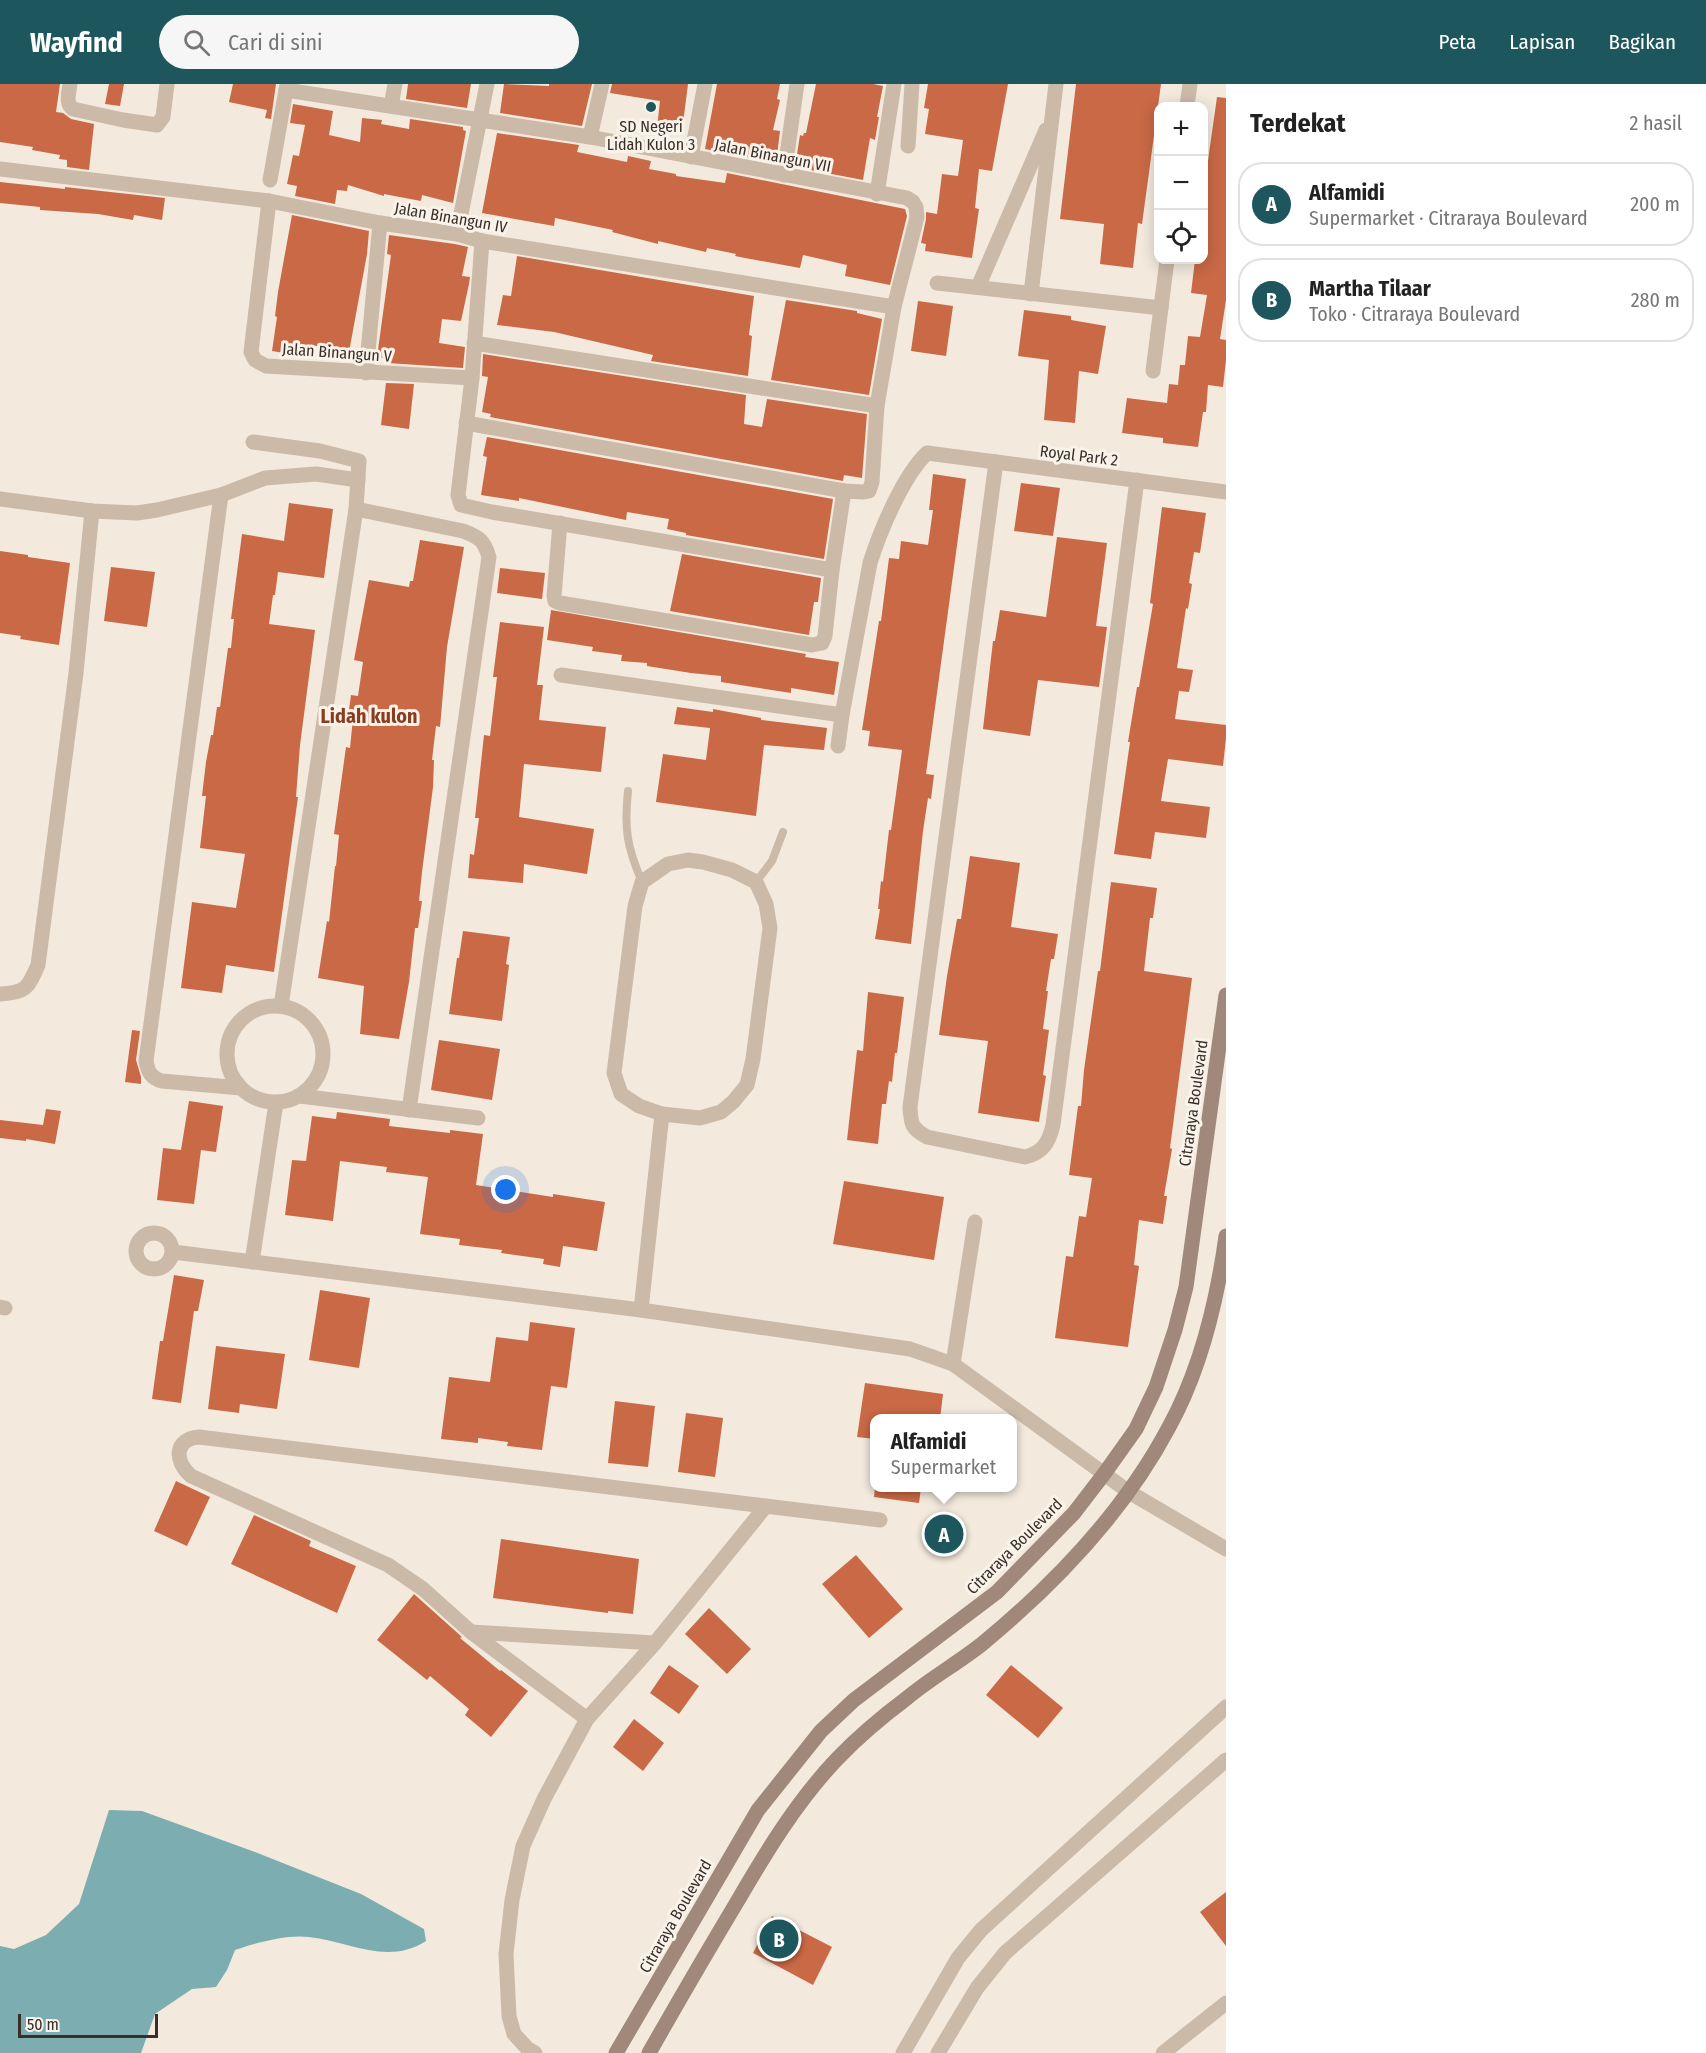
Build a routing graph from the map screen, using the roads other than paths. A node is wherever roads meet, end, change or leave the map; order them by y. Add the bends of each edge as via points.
1 (70, 84) edge
2 (167, 84) edge
3 (395, 84) edge
4 (487, 84) edge
5 (602, 84) edge
6 (705, 84) edge
7 (797, 84) edge
8 (894, 84) edge
9 (912, 84) edge
10 (1056, 84) edge
11 (1190, 84) edge
12 (287, 87) edge
13 (1188, 102) edge
14 (391, 106) junction
15 (1052, 115) junction
16 (480, 120) junction
17 (590, 137) junction
18 (908, 146) dead end
19 (691, 157) junction
20 (0, 170) edge
21 (784, 176) junction
22 (270, 180) dead end
23 (877, 194) junction
24 (269, 201) junction
25 (380, 223) junction
26 (457, 234) junction
27 (482, 241) junction
28 (1166, 264) edge
29 (937, 283) dead end
30 (978, 287) junction
31 (1030, 294) junction
32 (894, 307) junction
33 (1161, 308) junction
34 (474, 343) junction
35 (1153, 370) dead end
36 (366, 373) junction
37 (472, 378) junction
38 (878, 406) junction
39 (466, 423) junction
40 (253, 442) dead end
41 (996, 462) junction
42 (358, 480) junction
43 (1137, 480) junction
44 (850, 491) junction
45 (1226, 492) edge
46 (220, 495) junction
47 (0, 499) edge
48 (356, 509) junction
49 (92, 511) junction
50 (560, 523) junction
51 (832, 570) junction
52 (561, 675) dead end
53 (842, 715) junction
54 (838, 746) dead end
55 (627, 791) dead end
56 (783, 832) dead end
57 (642, 882) junction
58 (756, 882) junction
59 (0, 994) edge
60 (1226, 995) edge
61 (281, 1006) junction
62 (241, 1088) junction
63 (300, 1096) junction
64 (276, 1103) junction
65 (409, 1110) junction
66 (662, 1114) junction
67 (478, 1118) dead end
68 (975, 1222) dead end
69 (1226, 1236) edge
70 (173, 1252) dead end
71 (252, 1262) junction
72 (641, 1310) junction
73 (953, 1364) junction
74 (1104, 1474) junction
75 (1128, 1492) junction
76 (766, 1506) junction
77 (880, 1520) dead end
78 (1226, 1549) edge
79 (471, 1632) junction
80 (655, 1643) junction
81 (1226, 1707) edge
82 (587, 1719) junction
83 (1226, 1760) edge
84 (1226, 2002) edge
85 (535, 2053) edge
86 (616, 2053) edge
87 (649, 2053) edge
88 (903, 2053) edge
89 (938, 2053) edge
90 (1163, 2053) edge

1 - 2 street via 68,101 73,110 157,125 163,117
3 - 14 street
4 - 16 street
5 - 17 street
6 - 19 street
7 - 21 street
8 - 23 street
9 - 18 street
10 - 15 street
11 - 13 street
12 - 14 street, Jalan Binangun VII
12 - 22 street
14 - 16 street, Jalan Binangun VII
15 - 30 street
15 - 31 street
16 - 17 street, Jalan Binangun VII
16 - 26 street
17 - 19 street, Jalan Binangun VII
19 - 21 street, Jalan Binangun VII
20 - 24 street, Jalan Binangun IV
21 - 23 street, Jalan Binangun VII
23 - 32 street, Jalan Binangun VII via 907,198 916,207 916,227
24 - 25 street, Jalan Binangun IV
24 - 36 street, Jalan Binangun V via 253,357 266,366
25 - 26 street, Jalan Binangun IV
25 - 36 street
26 - 27 street, Jalan Binangun IV
27 - 32 street, Jalan Binangun IV
27 - 34 street
28 - 33 street
29 - 30 street
30 - 31 street
31 - 33 street
32 - 38 street, Jalan Binangun VII
33 - 35 street
34 - 37 street
34 - 38 street
36 - 37 street, Jalan Binangun V
37 - 39 street
38 - 44 street, Jalan Binangun VII via 872,486 869,491
39 - 44 street
39 - 50 street via 458,495 461,505
40 - 42 street via 359,461
41 - 43 street, Royal Park 2
41 - 43 street via 910,1107 911,1124 927,1137 1025,1157 1036,1155 1045,1147 1053,1125
41 - 53 street, Royal Park 2 via 927,453 914,468 870,563
42 - 46 street via 316,474 265,478
42 - 48 street
43 - 45 street, Royal Park 2
44 - 51 street
46 - 49 street via 137,513
46 - 62 street via 146,1061 152,1077 162,1082
47 - 49 street
48 - 61 street
48 - 65 street via 463,531 478,537 489,557
49 - 59 street via 76,673 38,965 30,984 18,993
50 - 51 street
50 - 51 street via 555,601 592,610 818,644 825,636
52 - 53 street
53 - 54 street
55 - 57 lane via 626,834
56 - 58 lane via 772,861
57 - 58 street via 668,864 688,860 732,870
57 - 66 street via 635,906 614,1073 621,1094
58 - 66 street via 766,904 770,928 747,1085 721,1112 700,1118
60 - 74 main road, Citraraya Boulevard via 1186,1287 1156,1387 1136,1429
61 - 62 street via 258,1009 239,1023 233,1033 228,1044 229,1068
61 - 63 street via 300,1012 315,1026 322,1044 319,1073
62 - 64 street via 257,1099
63 - 64 street
63 - 65 street
64 - 71 street
65 - 67 street
66 - 72 street
68 - 73 street
69 - 75 main road via 1210,1318 1191,1379 1170,1427
70 - 71 street
71 - 72 street
72 - 73 street via 910,1349
73 - 74 street
74 - 75 street
74 - 86 main road, Citraraya Boulevard via 1074,1513 997,1592 870,1688 821,1731 758,1810
75 - 78 street
75 - 87 main road via 1076,1557 1028,1606 907,1697 816,1782 761,1861
76 - 77 street
76 - 79 street via 200,1437 188,1438 181,1445 179,1461 191,1476 388,1565 423,1589
76 - 80 street
79 - 80 street
79 - 82 street
80 - 82 street
81 - 88 street via 981,1930 958,1958
82 - 85 street via 544,1798 524,1846 512,1900 506,1954 509,2016 514,2034
83 - 89 street via 1005,1953 977,1988
84 - 90 street

